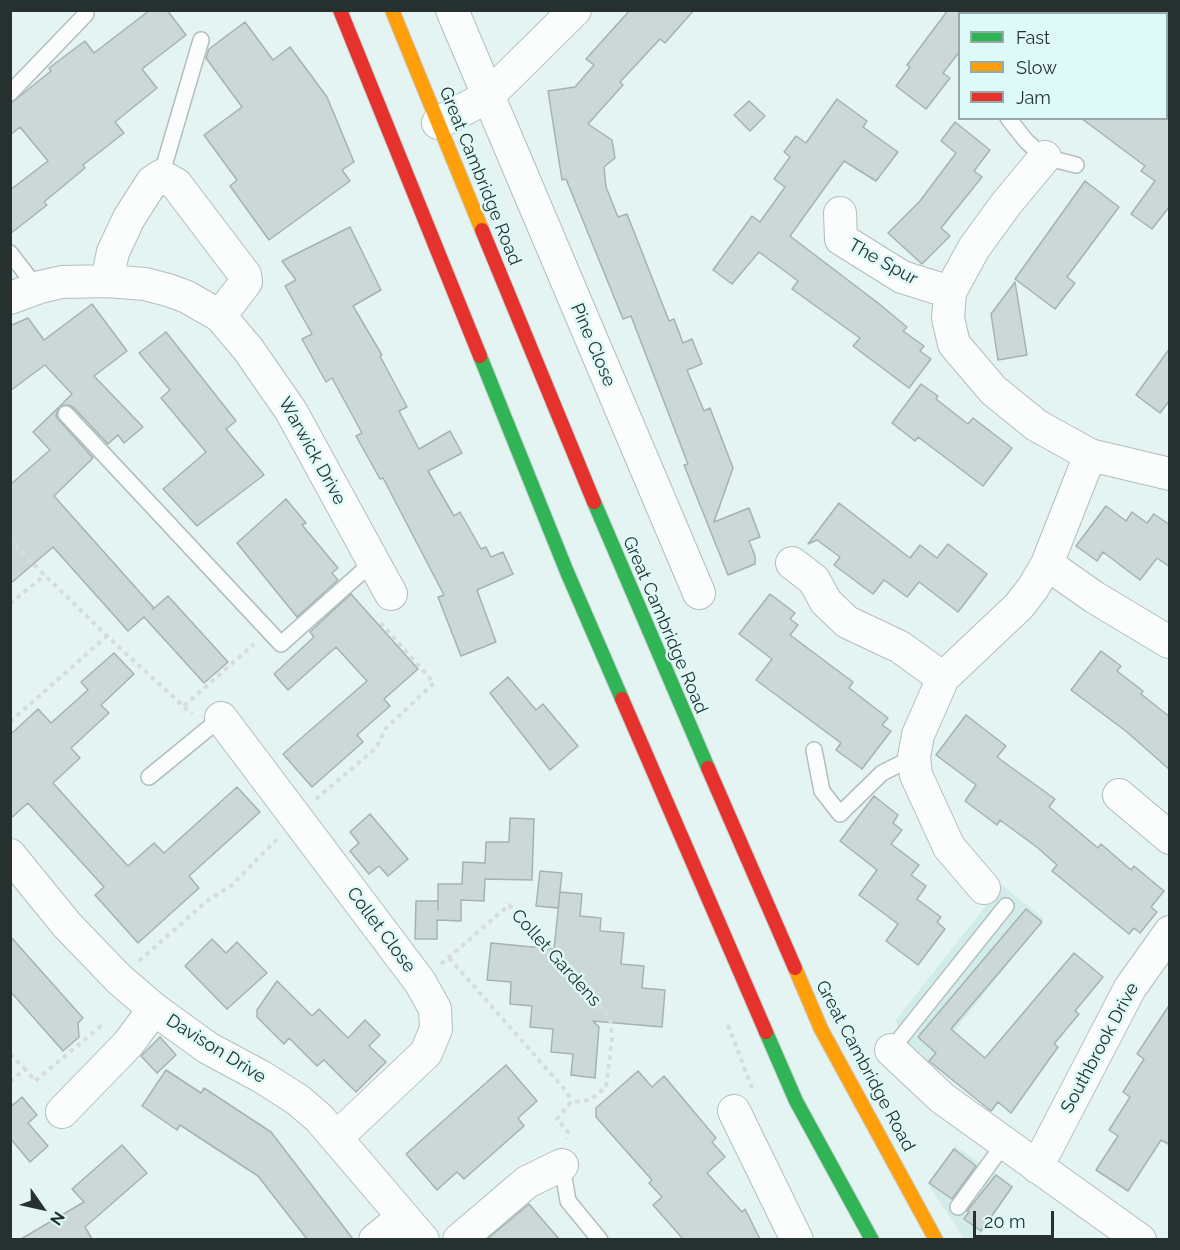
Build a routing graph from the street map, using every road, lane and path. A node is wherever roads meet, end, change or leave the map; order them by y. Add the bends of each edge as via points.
1 (340, 10) edge
2 (392, 10) edge
3 (452, 10) edge
4 (575, 10) edge
5 (86, 14) dead end
6 (201, 40) dead end
7 (10, 93) edge
8 (487, 98) junction
9 (1010, 120) edge
10 (438, 123) junction
11 (1046, 157) junction
12 (1076, 165) dead end
13 (161, 176) junction
14 (840, 213) dead end
15 (10, 253) edge
16 (107, 281) junction
17 (950, 292) junction
18 (24, 293) edge
19 (220, 316) junction
20 (66, 414) dead end
21 (1090, 455) junction
22 (1170, 474) edge
23 (10, 538) edge
24 (373, 562) junction
25 (792, 563) dead end
26 (1047, 564) junction
27 (45, 575) junction
28 (348, 585) junction
29 (699, 593) dead end
30 (391, 594) dead end
31 (10, 604) edge
32 (267, 632) junction
33 (107, 636) junction
34 (1169, 642) edge
35 (943, 678) junction
36 (184, 706) junction
37 (10, 722) edge
38 (214, 724) junction
39 (814, 750) dead end
40 (914, 757) junction
41 (149, 777) dead end
42 (1119, 795) dead end
43 (296, 817) junction
44 (1170, 838) edge
45 (10, 855) edge
46 (995, 897) joint
47 (1170, 932) edge
48 (449, 958) junction
49 (119, 980) junction
50 (420, 982) junction
51 (154, 1009) junction
52 (128, 1044) junction
53 (891, 1050) joint
54 (10, 1054) edge
55 (25, 1069) junction
56 (10, 1082) edge
57 (571, 1102) junction
58 (734, 1111) dead end
59 (62, 1112) dead end
60 (337, 1137) junction
61 (1004, 1144) junction
62 (562, 1165) junction
63 (1037, 1167) junction
64 (958, 1207) dead end
65 (413, 1228) edge
66 (375, 1239) edge
67 (459, 1239) edge
68 (600, 1239) edge
69 (797, 1239) edge
70 (872, 1239) edge
71 (936, 1239) edge
72 (1140, 1239) edge

1 - 70 highway via 590,626 796,1101
2 - 10 highway, Great Cambridge Road
3 - 8 street, Pine Close
4 - 8 street
5 - 7 lane
6 - 13 lane
8 - 10 street
8 - 29 street, Pine Close
9 - 11 lane via 1027,142
10 - 71 highway, Great Cambridge Road via 649,636 821,1029
11 - 12 lane
11 - 17 street via 974,248
13 - 16 street via 152,182 129,218 113,252
13 - 19 street via 177,184 245,275 246,282
14 - 17 street, The Spur via 841,239 902,277
15 - 18 lane
16 - 18 street, Warwick Drive via 62,282
16 - 19 street, Warwick Drive via 168,290
17 - 21 street via 947,306 954,344 974,369 1016,411
19 - 24 street, Warwick Drive via 291,411
20 - 32 lane
21 - 22 street
21 - 26 street
23 - 27 path
24 - 28 lane
24 - 30 street, Warwick Drive
25 - 35 street via 814,580 826,603 847,622 900,647
26 - 34 street
26 - 35 street via 1019,606
27 - 31 path
27 - 33 path
28 - 32 lane via 281,644
28 - 43 path via 434,683 386,728 376,748
32 - 36 path
33 - 36 path
33 - 37 path
35 - 40 street via 924,716
36 - 38 path
38 - 41 lane
38 - 43 street, Collet Close
39 - 40 lane via 822,791 840,814 882,773
40 - 46 street via 916,775 949,847
42 - 44 street
43 - 49 path via 232,885 207,901
43 - 50 street, Collet Close
45 - 49 street, Davison Drive via 67,925
46 - 53 lane
47 - 63 street, Southbrook Drive via 1130,988
48 - 50 path, Collet Gardens
48 - 57 path via 567,1092
48 - 57 path, Collet Gardens via 509,905 610,1018 612,1039 606,1087 590,1100
49 - 51 street, Davison Drive
50 - 60 street, Collet Close via 435,1009 436,1029 430,1047
51 - 52 street
51 - 60 street, Davison Drive via 208,1048 298,1100
52 - 55 path via 100,1026 35,1081
52 - 59 street
53 - 61 street via 942,1098
54 - 55 path
55 - 56 path
57 - 62 path via 557,1119 568,1132
58 - 69 street
60 - 65 street, Davison Drive
61 - 63 street
61 - 64 lane
62 - 67 street via 527,1182
62 - 68 lane via 568,1201
63 - 72 street
65 - 66 street

